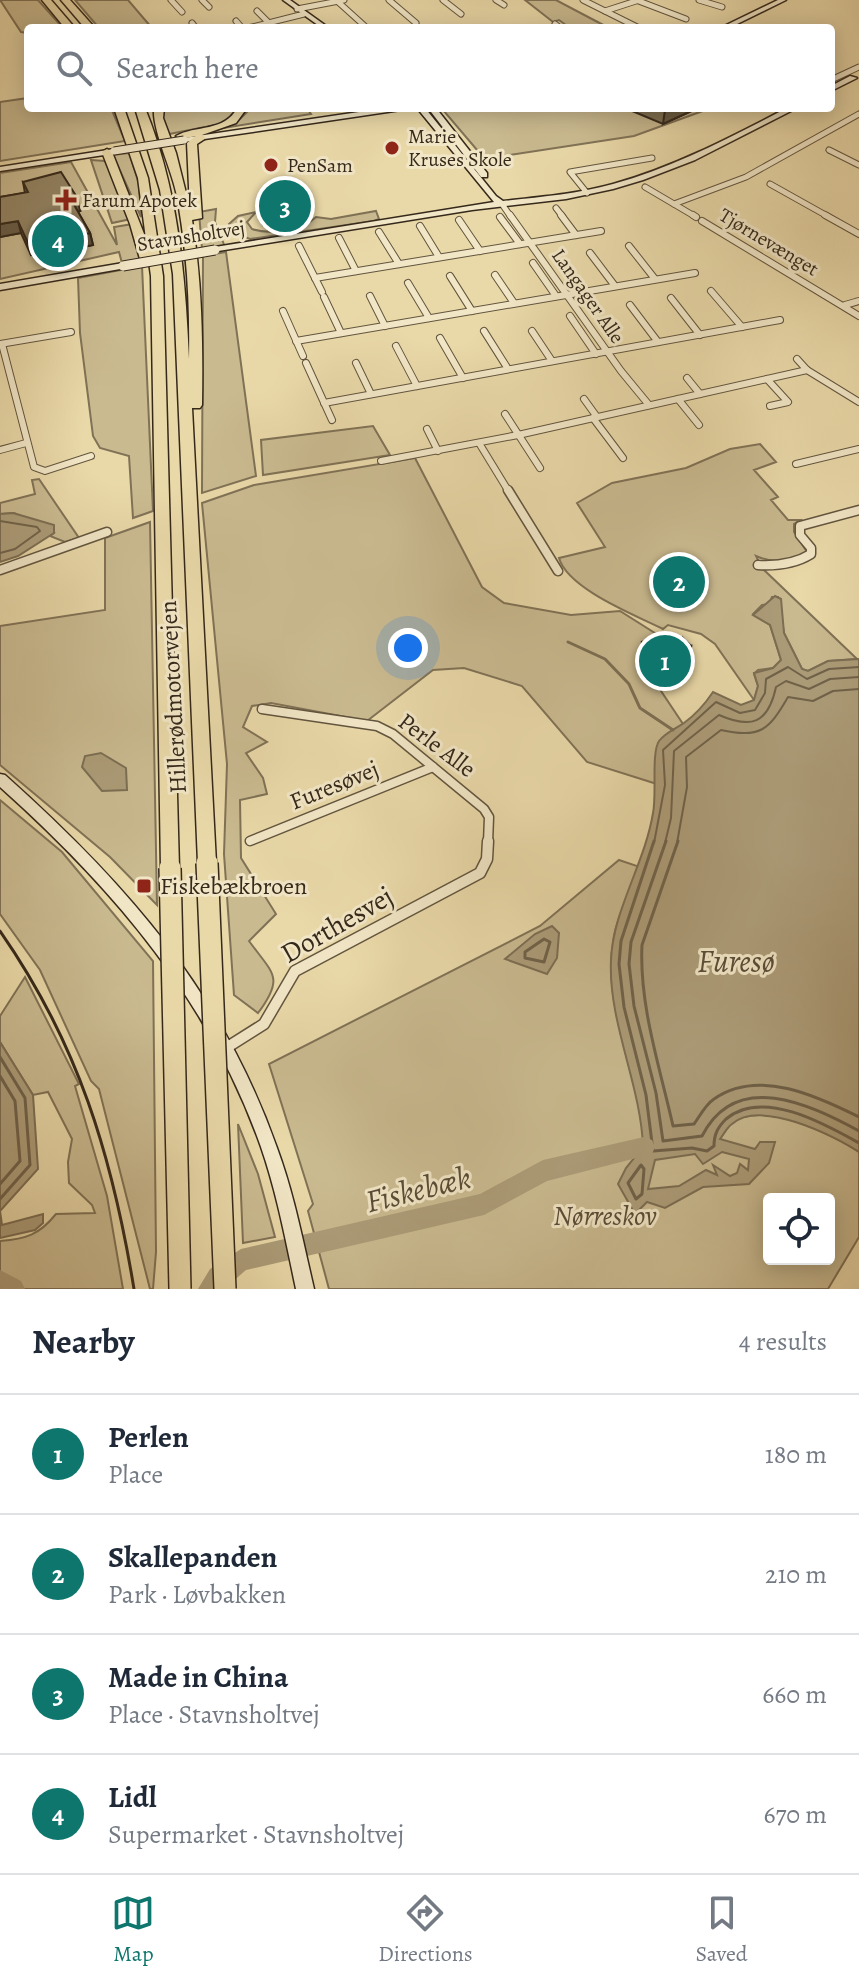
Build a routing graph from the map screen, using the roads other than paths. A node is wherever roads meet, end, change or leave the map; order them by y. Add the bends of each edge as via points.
1 (46, 0) edge
2 (65, 0) edge
3 (171, 0) edge
4 (202, 0) edge
5 (286, 0) edge
6 (344, 0) edge
7 (389, 0) edge
8 (443, 0) edge
9 (496, 0) edge
10 (583, 0) edge
11 (638, 0) edge
12 (699, 0) edge
13 (774, 0) edge
14 (783, 0) edge
15 (337, 1) edge
16 (327, 2) edge
17 (504, 5) dead end
18 (209, 7) dead end
19 (722, 7) dead end
20 (257, 11) dead end
21 (301, 11) junction
22 (604, 11) junction
23 (182, 12) dead end
24 (461, 14) dead end
25 (754, 14) junction
26 (686, 19) dead end
27 (236, 21) dead end
28 (271, 23) junction
29 (416, 23) dead end
30 (67, 24) edge
31 (86, 24) edge
32 (240, 24) edge
33 (266, 24) edge
34 (320, 24) edge
35 (363, 24) edge
36 (631, 24) edge
37 (732, 24) edge
38 (859, 67) edge
39 (857, 78) edge
40 (835, 84) edge
41 (835, 84) edge
42 (120, 112) edge
43 (142, 112) edge
44 (159, 112) edge
45 (241, 112) edge
46 (349, 112) edge
47 (370, 112) edge
48 (424, 112) edge
49 (435, 112) edge
50 (785, 112) edge
51 (859, 114) edge
52 (286, 123) junction
53 (183, 138) junction
54 (201, 138) junction
55 (110, 149) junction
56 (829, 150) dead end
57 (652, 158) dead end
58 (859, 165) edge
59 (0, 166) edge
60 (474, 169) junction
61 (770, 184) dead end
62 (645, 187) dead end
63 (586, 192) junction
64 (502, 204) junction
65 (674, 204) junction
66 (556, 208) dead end
67 (435, 215) junction
68 (500, 217) dead end
69 (459, 220) dead end
70 (420, 226) dead end
71 (601, 231) dead end
72 (379, 232) dead end
73 (859, 234) edge
74 (576, 235) junction
75 (339, 238) dead end
76 (530, 242) junction
77 (520, 244) junction
78 (299, 246) dead end
79 (629, 246) dead end
80 (480, 251) junction
81 (590, 253) dead end
82 (439, 257) junction
83 (533, 263) dead end
84 (399, 264) junction
85 (356, 271) junction
86 (695, 273) dead end
87 (495, 275) dead end
88 (450, 276) dead end
89 (315, 278) junction
90 (655, 279) junction
91 (196, 283) junction
92 (408, 283) dead end
93 (615, 286) junction
94 (0, 287) edge
95 (711, 291) dead end
96 (566, 295) junction
97 (370, 296) dead end
98 (556, 296) junction
99 (671, 298) dead end
100 (859, 301) edge
101 (514, 303) junction
102 (630, 305) dead end
103 (845, 305) junction
104 (283, 311) dead end
105 (472, 311) junction
106 (570, 316) dead end
107 (859, 316) edge
108 (429, 318) junction
109 (780, 320) dead end
110 (385, 326) junction
111 (742, 327) junction
112 (484, 331) dead end
113 (532, 331) dead end
114 (71, 332) dead end
115 (341, 333) junction
116 (700, 335) junction
117 (440, 338) dead end
118 (296, 341) junction
119 (658, 342) junction
120 (1, 344) edge
121 (396, 346) dead end
122 (159, 348) junction
123 (607, 352) junction
124 (596, 354) junction
125 (797, 359) dead end
126 (552, 361) junction
127 (356, 363) dead end
128 (508, 369) junction
129 (807, 370) junction
130 (463, 378) junction
131 (687, 378) dead end
132 (767, 379) junction
133 (417, 386) junction
134 (371, 394) junction
135 (700, 394) junction
136 (584, 399) dead end
137 (678, 399) junction
138 (859, 402) edge
139 (324, 403) junction
140 (649, 405) junction
141 (770, 406) dead end
142 (505, 414) dead end
143 (595, 418) junction
144 (332, 420) dead end
145 (699, 425) dead end
146 (427, 429) dead end
147 (187, 432) junction
148 (518, 435) junction
149 (26, 443) junction
150 (479, 443) junction
151 (859, 449) edge
152 (0, 450) edge
153 (438, 451) junction
154 (91, 456) dead end
155 (623, 458) dead end
156 (381, 461) dead end
157 (796, 464) dead end
158 (540, 468) dead end
159 (859, 510) edge
160 (107, 532) dead end
161 (758, 565) dead end
162 (0, 570) edge
163 (558, 571) dead end
164 (262, 709) dead end
165 (433, 767) junction
166 (0, 779) edge
167 (250, 841) dead end
168 (487, 859) joint
169 (226, 1048) junction
170 (180, 1289) edge
171 (225, 1289) edge
172 (305, 1289) edge

1 - 30 highway
2 - 31 highway
3 - 23 street
4 - 18 street
5 - 21 street
6 - 15 street
7 - 29 street
8 - 24 street
9 - 17 street
10 - 22 street
11 - 22 street
11 - 26 street
12 - 19 street
13 - 25 street
14 - 25 street
15 - 16 street
15 - 35 street
16 - 21 street
20 - 28 street
21 - 28 street
21 - 34 street
22 - 36 street
25 - 37 street
27 - 32 street
28 - 33 street
38 - 40 street
39 - 41 street
42 - 122 highway, Hillerødmotorvejen via 150,213
43 - 147 highway, Hillerødmotorvejen via 172,210
44 - 91 highway via 185,206
45 - 53 highway via 232,122
46 - 52 street
47 - 52 street
48 - 60 street
49 - 60 street
50 - 63 street, Stavnsholtvej via 671,168
51 - 65 street via 746,177
52 - 53 street
52 - 54 street
53 - 54 street
53 - 55 street, bridge
54 - 91 highway via 192,143
55 - 59 street
55 - 122 highway via 140,234
56 - 58 street
57 - 63 street via 570,172
60 - 64 street
61 - 73 street
62 - 65 street, Tjørnevænget
63 - 64 street, Stavnsholtvej
64 - 67 street, Stavnsholtvej
64 - 67 street, Stavnsholtvej
64 - 76 street, Langager Alle
65 - 103 street, Tjørnevænget
66 - 74 street
67 - 94 street, Stavnsholtvej, bridge
68 - 77 street
69 - 80 street
70 - 82 street
71 - 74 street
72 - 84 street
74 - 76 street
75 - 85 street
76 - 77 street
76 - 96 street, Langager Alle
77 - 80 street
78 - 89 street
79 - 90 street
80 - 82 street
81 - 93 street
82 - 84 street
83 - 98 street
84 - 85 street
85 - 89 street
86 - 90 street
87 - 101 street
88 - 105 street
89 - 115 street
90 - 93 street
91 - 147 highway via 195,429
92 - 108 street
93 - 96 street
95 - 111 street
96 - 98 street
96 - 123 street, Langager Alle
97 - 110 street
98 - 101 street
99 - 116 street
100 - 103 street
101 - 105 street
102 - 119 street
103 - 107 street, Tjørnevænget
104 - 118 street
105 - 108 street
106 - 124 street
108 - 110 street
109 - 111 street
110 - 115 street
111 - 116 street
112 - 128 street
113 - 126 street
114 - 120 street
115 - 118 street
116 - 119 street
117 - 130 street
118 - 139 street
119 - 123 street
120 - 149 street
121 - 133 street
122 - 170 highway, Hillerødmotorvejen, bridge
123 - 124 street
123 - 140 street, Langager Alle
124 - 126 street
125 - 129 street
126 - 128 street
127 - 134 street
128 - 130 street
129 - 132 street
129 - 138 street
130 - 133 street
131 - 135 street
132 - 135 street
132 - 141 street via 788,402
133 - 134 street
134 - 139 street
135 - 137 street
136 - 143 street
137 - 140 street
137 - 145 street
139 - 144 street
140 - 143 street
142 - 148 street
143 - 148 street
143 - 155 street
146 - 153 street
147 - 171 highway, Hillerødmotorvejen, bridge
148 - 150 street
148 - 158 street
149 - 152 street
149 - 154 street via 38,471
150 - 153 street
150 - 163 street
151 - 157 street
153 - 156 street
159 - 161 street via 800,526 800,535 811,548 805,559
160 - 162 street
164 - 165 street, Perle Alle via 377,726
165 - 167 street, Furesøvej
165 - 168 street, Perle Alle via 489,817
166 - 169 street via 127,900 180,970
168 - 169 street, Dorthesvej via 480,873 295,971 284,984 273,1015
169 - 172 street via 269,1149

